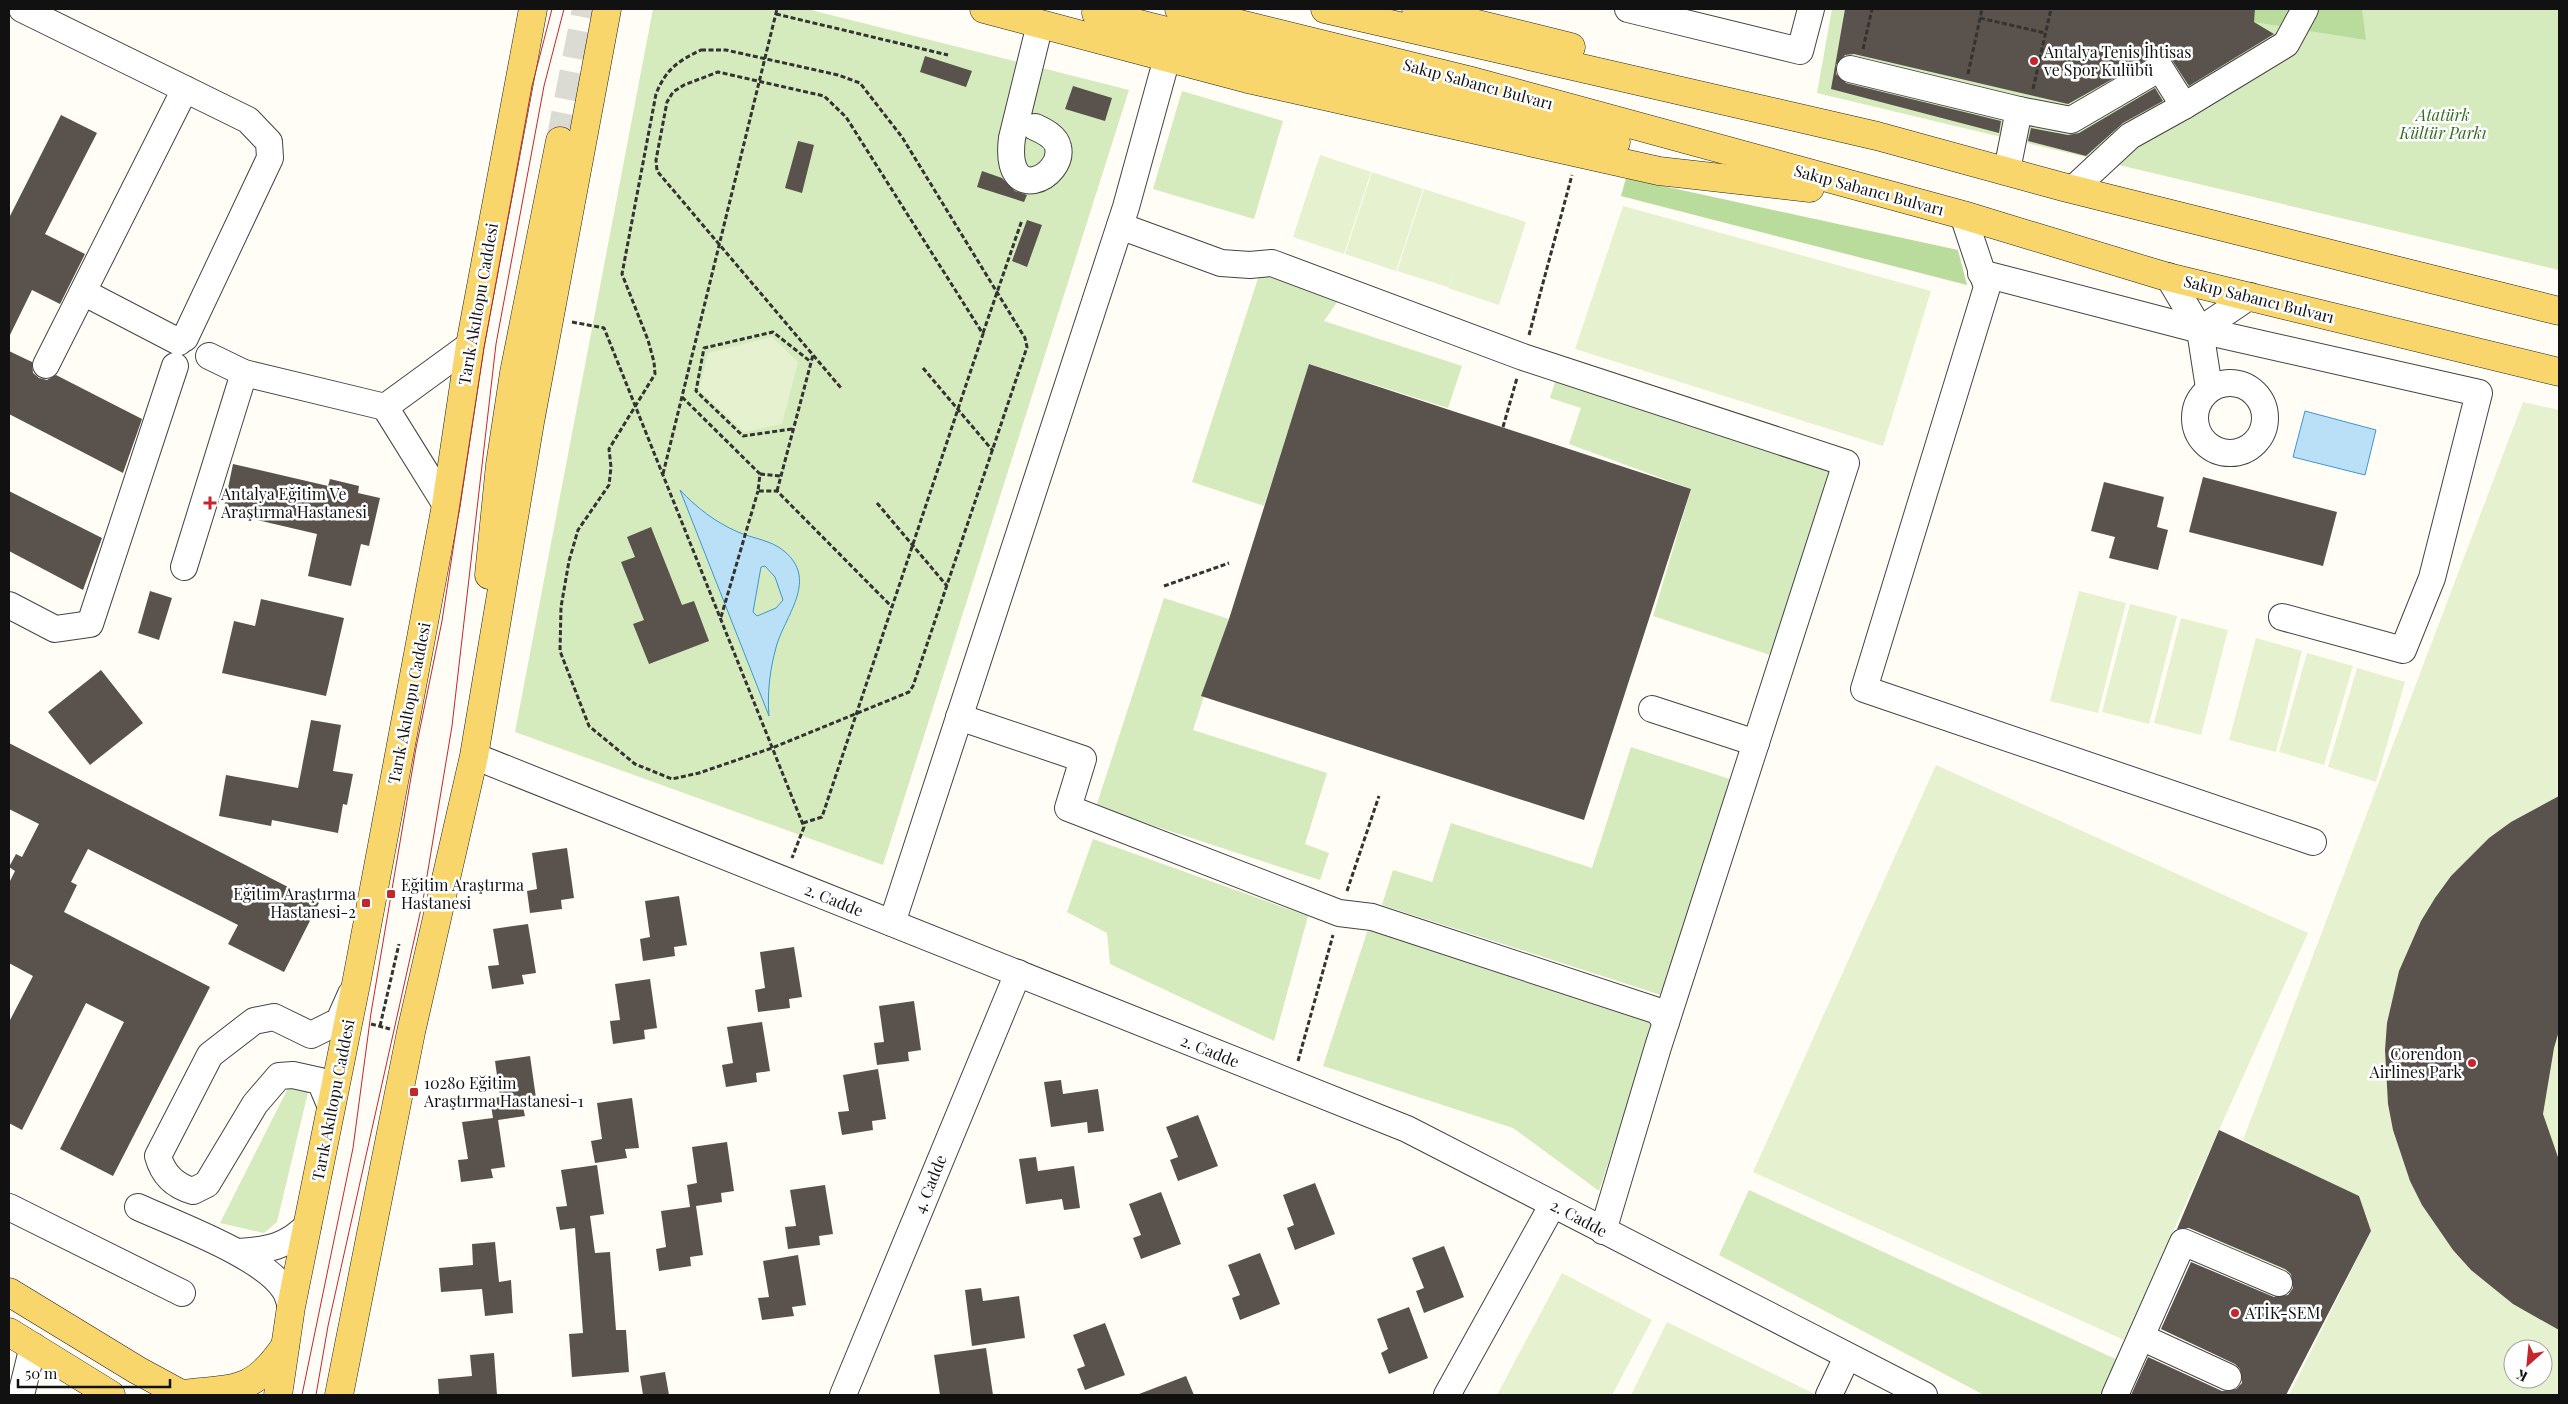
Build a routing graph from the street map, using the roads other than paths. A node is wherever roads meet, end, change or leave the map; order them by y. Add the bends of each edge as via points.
1 (22, 9) edge
2 (533, 9) edge
3 (607, 9) edge
4 (618, 9) edge
5 (984, 9) edge
6 (1179, 9) edge
7 (1325, 9) edge
8 (1416, 9) edge
9 (1628, 9) edge
10 (1811, 9) edge
11 (2305, 9) edge
12 (1096, 13) dead end
13 (1667, 13) edge
14 (1040, 24) junction
15 (1167, 58) junction
16 (597, 62) junction
17 (1850, 69) dead end
18 (185, 89) junction
19 (2184, 106) junction
20 (2023, 111) junction
21 (1036, 127) dead end
22 (1877, 136) junction
23 (560, 141) tunnel mouth
24 (2007, 170) junction
25 (2073, 189) junction
26 (1831, 190) junction
27 (1927, 206) junction
28 (1963, 215) junction
29 (1120, 226) junction
30 (1981, 272) junction
31 (2168, 276) junction
32 (2250, 296) junction
33 (80, 300) junction
34 (2559, 311) edge
35 (2200, 330) junction
36 (470, 345) junction
37 (177, 351) junction
38 (46, 365) dead end
39 (2559, 372) edge
40 (244, 373) junction
41 (2209, 388) dead end
42 (385, 406) junction
43 (446, 505) junction
44 (184, 567) dead end
45 (9, 605) edge
46 (2282, 617) dead end
47 (487, 682) junction
48 (1652, 709) dead end
49 (959, 717) junction
50 (1756, 743) junction
51 (474, 756) junction
52 (2313, 842) dead end
53 (892, 923) junction
54 (1018, 973) junction
55 (357, 979) junction
56 (1666, 1022) junction
57 (331, 1107) junction
58 (1553, 1204) junction
59 (9, 1206) edge
60 (138, 1207) dead end
61 (308, 1224) junction
62 (1604, 1230) junction
63 (238, 1252) junction
64 (2278, 1283) dead end
65 (9, 1292) edge
66 (182, 1293) dead end
67 (291, 1307) junction
68 (9, 1332) edge
69 (2141, 1337) junction
70 (286, 1345) junction
71 (33, 1346) junction
72 (347, 1357) junction
73 (1847, 1357) junction
74 (2228, 1377) dead end
75 (21, 1395) edge
76 (111, 1395) edge
77 (182, 1395) edge
78 (278, 1395) edge
79 (339, 1395) edge
80 (359, 1395) edge
81 (843, 1395) edge
82 (1447, 1395) edge
83 (1829, 1395) edge
84 (1924, 1395) edge
85 (2115, 1395) edge

1 - 18 street
2 - 36 main road, Tarık Akıltopu Caddesi
3 - 16 main road
4 - 16 main road
5 - 14 main road
6 - 27 main road, Sakıp Sabancı Bulvarı via 1468,80
7 - 22 main road
8 - 22 main road via 1578,49
9 - 13 street
10 - 13 street via 1800,51
11 - 19 street via 2286,44
12 - 26 main road via 1654,151
14 - 15 main road
14 - 21 street via 1010,156 1016,175 1030,181 1041,179 1052,170 1057,159 1058,148 1053,138
15 - 26 main road via 1659,171
15 - 29 street
16 - 47 main road via 549,318
17 - 20 street
18 - 33 street
18 - 37 street via 248,120 269,142 270,158
19 - 20 street via 2160,68 2071,120
19 - 25 street via 2130,136
20 - 24 street
22 - 24 main road
23 - 47 main road via 514,373 500,466 489,560
24 - 25 main road
25 - 34 main road
26 - 27 main road
27 - 28 main road, Sakıp Sabancı Bulvarı
28 - 30 street
28 - 31 main road, Sakıp Sabancı Bulvarı
29 - 49 street
29 - 50 street via 1221,263 1272,263 1523,356 1846,463
30 - 35 street
30 - 52 street via 1987,287 1864,689
31 - 32 main road, Sakıp Sabancı Bulvarı
31 - 35 street
32 - 35 street
32 - 39 main road, Sakıp Sabancı Bulvarı
33 - 37 street
33 - 38 street
35 - 41 street
35 - 46 street via 2479,393 2432,578 2403,650
36 - 42 street
36 - 43 main road, Tarık Akıltopu Caddesi
37 - 40 street via 184,373 195,374 205,367 209,356
37 - 45 street via 90,624 55,629
40 - 42 street
40 - 44 street
42 - 43 street
43 - 55 main road, Tarık Akıltopu Caddesi
47 - 51 main road
48 - 50 street
49 - 53 street
49 - 56 street via 1084,759 1068,808 1339,913 1372,917 1658,1011
50 - 56 street
51 - 53 street, 2. Cadde
51 - 72 main road via 411,1032
53 - 54 street, 2. Cadde
54 - 58 street, 2. Cadde via 1407,1129
54 - 81 street, 4. Cadde
55 - 57 main road, Tarık Akıltopu Caddesi
55 - 57 street via 339,1021 311,1035 274,1017 254,1021 210,1055 158,1156 161,1168 178,1187 192,1191 207,1184 255,1104 279,1076 293,1075 320,1081
56 - 62 street
57 - 61 main road, Tarık Akıltopu Caddesi
58 - 62 street, 2. Cadde
58 - 82 street
59 - 66 street
60 - 63 street
61 - 63 street via 295,1238 274,1248
61 - 67 main road, Tarık Akıltopu Caddesi
62 - 73 street, 2. Cadde
63 - 67 street via 284,1288
64 - 69 street via 2183,1242
65 - 77 main road
67 - 70 main road, Tarık Akıltopu Caddesi
68 - 71 main road
69 - 74 street
69 - 85 street
70 - 77 main road via 270,1368 244,1386
70 - 78 main road, Tarık Akıltopu Caddesi
71 - 75 street
71 - 76 main road
72 - 79 main road
72 - 80 main road
73 - 83 street
73 - 84 street, 2. Cadde

